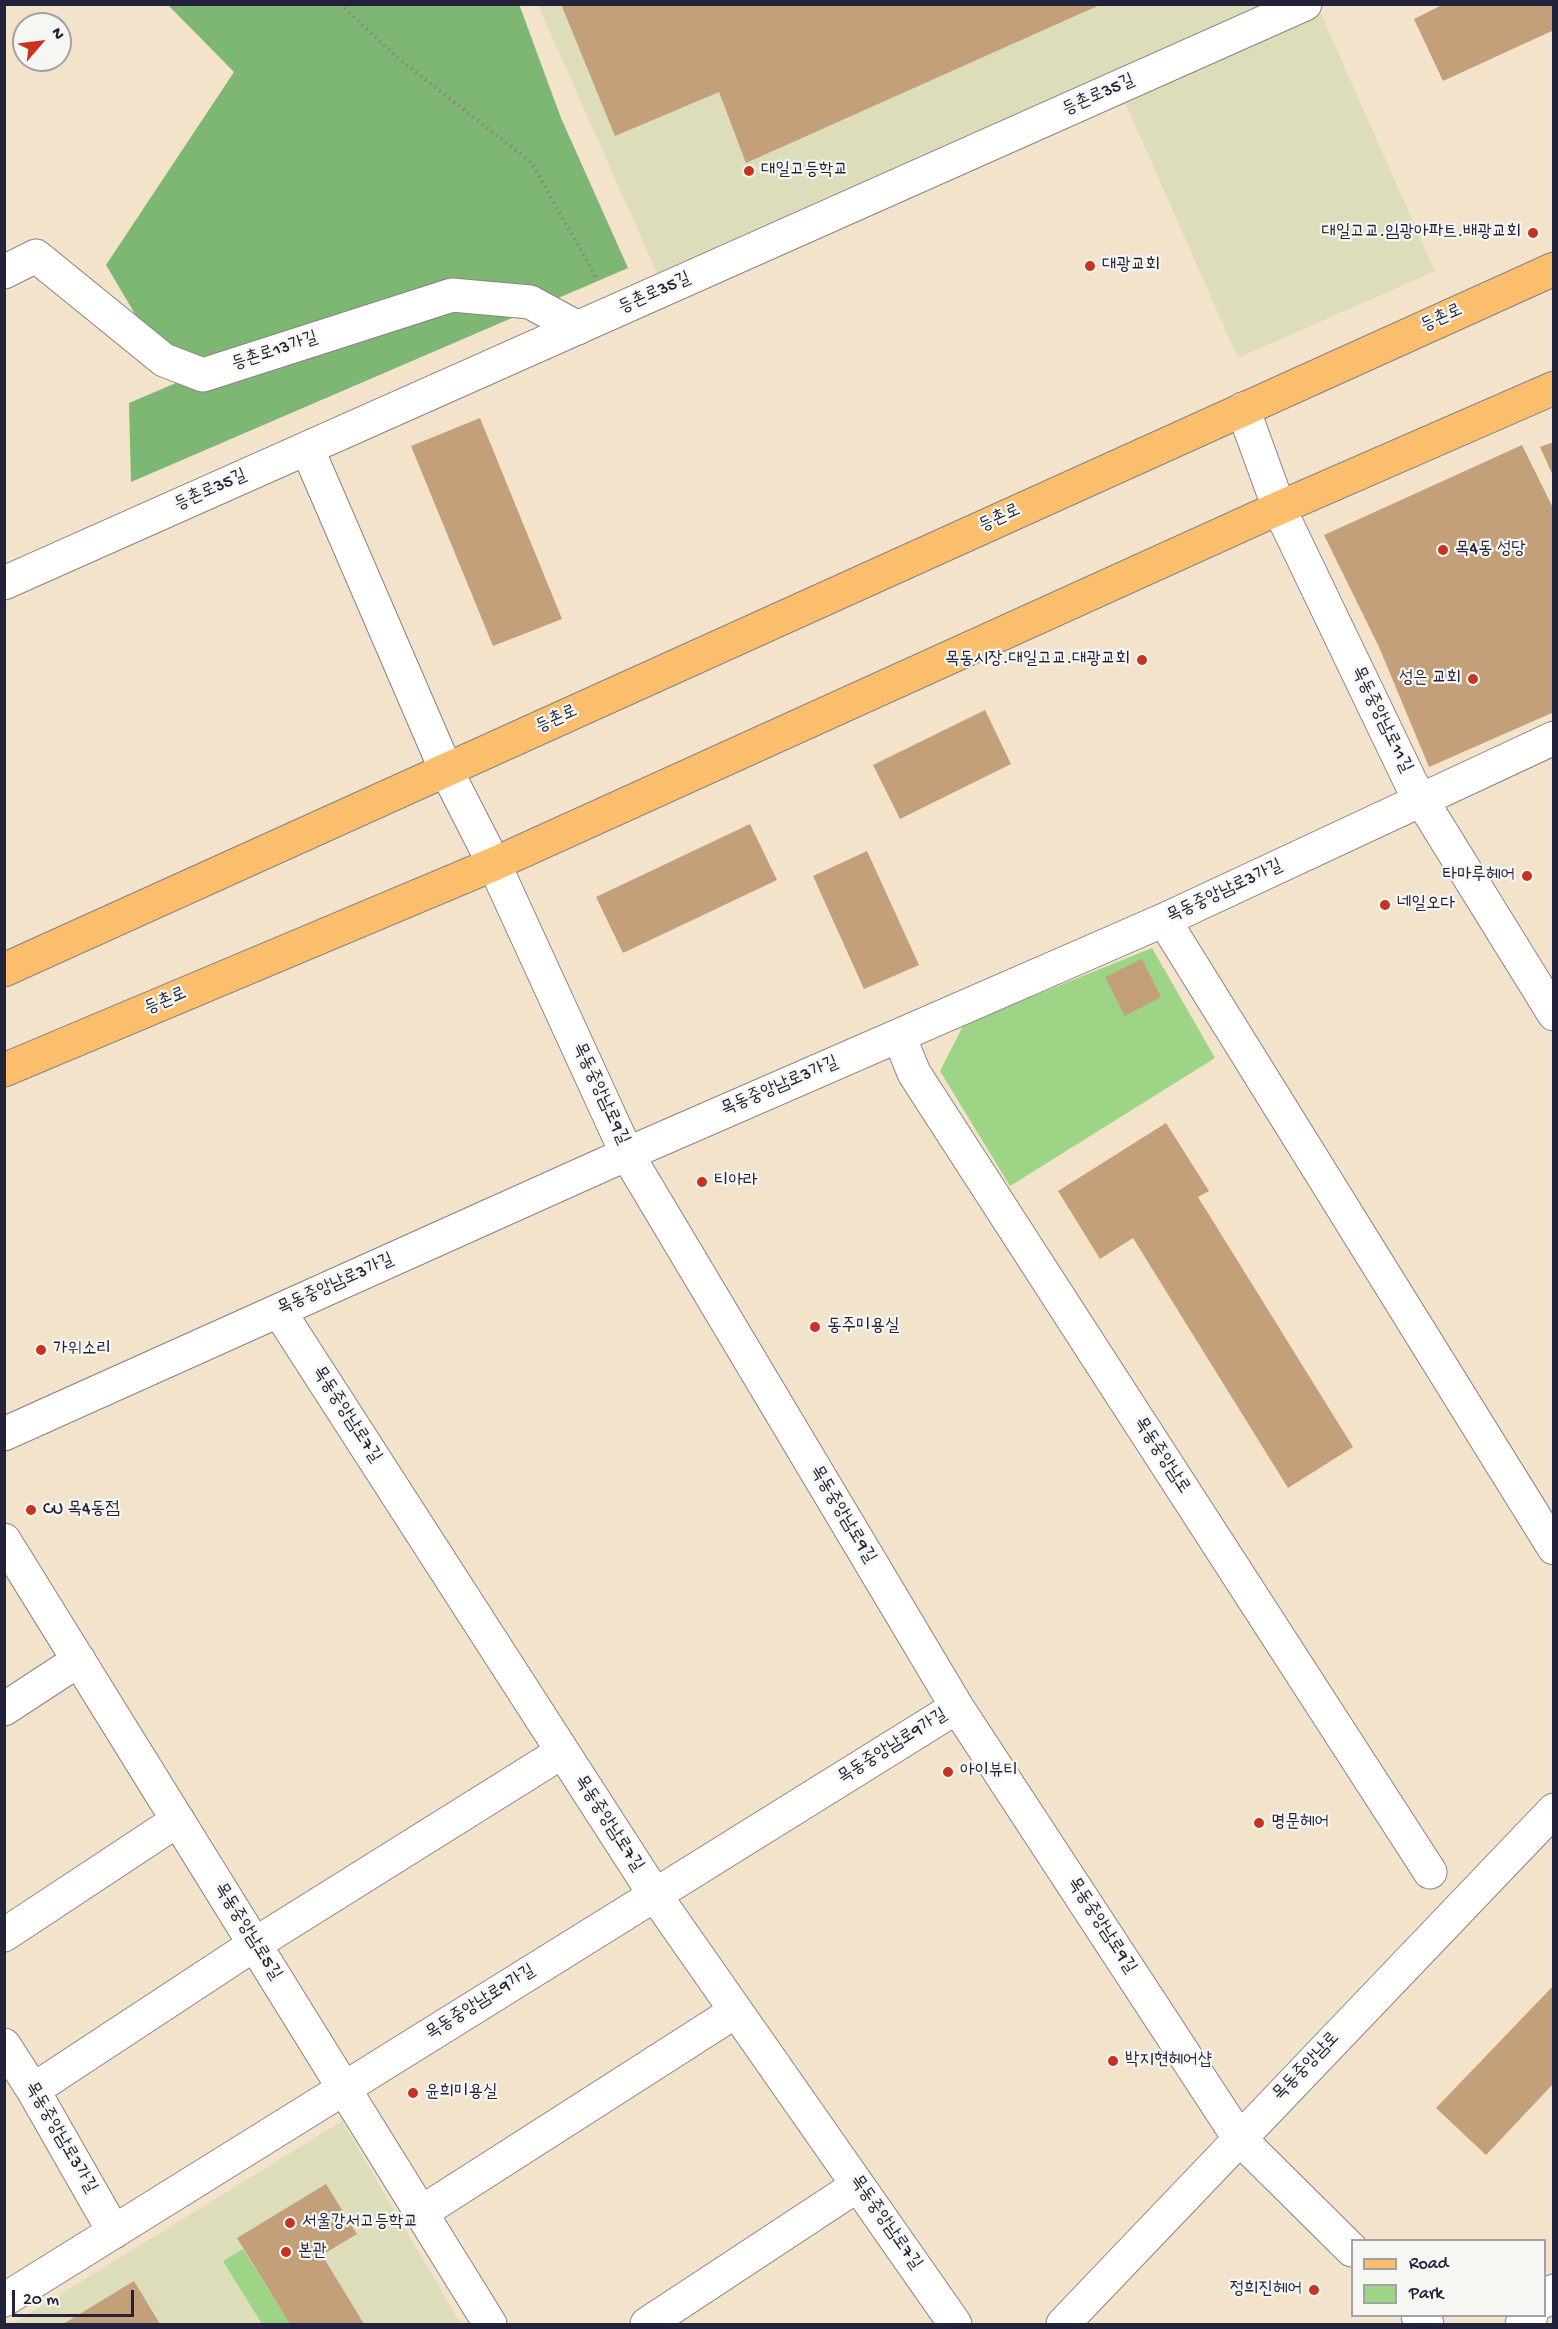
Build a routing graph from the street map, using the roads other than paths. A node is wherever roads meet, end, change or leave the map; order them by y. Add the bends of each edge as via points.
1 (1305, 4) edge
2 (1554, 268) edge
3 (4, 272) edge
4 (578, 328) junction
5 (1554, 388) edge
6 (1243, 409) junction
7 (308, 448) junction
8 (1279, 508) junction
9 (4, 583) edge
10 (1554, 738) edge
11 (446, 770) junction
12 (1422, 800) junction
13 (494, 864) junction
14 (1164, 920) junction
15 (4, 970) edge
16 (1554, 1014) edge
17 (898, 1036) junction
18 (4, 1070) edge
19 (627, 1154) junction
20 (279, 1311) junction
21 (4, 1434) edge
22 (4, 1540) edge
23 (1554, 1548) edge
24 (79, 1660) junction
25 (957, 1707) junction
26 (4, 1709) edge
27 (562, 1752) junction
28 (1554, 1810) edge
29 (178, 1820) junction
30 (1430, 1872) dead end
31 (654, 1895) junction
32 (4, 1935) edge
33 (255, 1944) junction
34 (736, 2011) junction
35 (4, 2045) edge
36 (344, 2088) junction
37 (33, 2090) junction
38 (1239, 2138) junction
39 (858, 2185) junction
40 (422, 2212) junction
41 (114, 2232) junction
42 (1351, 2248) edge
43 (4, 2300) edge
44 (490, 2325) edge
45 (647, 2325) edge
46 (956, 2325) edge
47 (1062, 2325) edge

1 - 4 street, 등촌로35길
2 - 6 main road, 등촌로
3 - 4 street, 등촌로13가길 via 36,255 164,360 203,375 452,295 530,302
4 - 7 street, 등촌로35길
5 - 8 main road, 등촌로
6 - 8 street, 목동중앙남로11길
6 - 11 main road, 등촌로
7 - 9 street, 등촌로35길
7 - 11 street
8 - 12 street, 목동중앙남로11길
8 - 13 main road, 등촌로
10 - 12 street, 목동중앙남로3가길
11 - 13 street
11 - 15 main road, 등촌로
12 - 14 street, 목동중앙남로3가길
12 - 16 street, 목동중앙남로11길
13 - 18 main road, 등촌로
13 - 19 street, 목동중앙남로9길
14 - 17 street, 목동중앙남로3가길
14 - 23 street
17 - 19 street, 목동중앙남로3가길
17 - 30 street, 목동중앙남로 via 914,1073
19 - 20 street, 목동중앙남로3가길
19 - 25 street, 목동중앙남로9길
20 - 21 street, 목동중앙남로3가길
20 - 27 street, 목동중앙남로7길
22 - 24 street, 목동중앙남로5길
24 - 26 street
24 - 29 street, 목동중앙남로5길
25 - 31 street, 목동중앙남로9가길
25 - 38 street, 목동중앙남로9길
27 - 31 street, 목동중앙남로7길
27 - 33 street
28 - 38 street, 목동중앙남로
29 - 32 street
29 - 33 street, 목동중앙남로5길
31 - 34 street, 목동중앙남로7길
31 - 36 street, 목동중앙남로9가길
33 - 36 street, 목동중앙남로5길
33 - 37 street
34 - 39 street, 목동중앙남로7길
34 - 40 street
35 - 37 street, 목동중앙남로3가길
36 - 40 street, 목동중앙남로5길
36 - 41 street, 목동중앙남로9가길
37 - 41 street, 목동중앙남로3가길
38 - 42 street, 목동중앙남로9길
38 - 47 street, 목동중앙남로
39 - 45 street
39 - 46 street, 목동중앙남로7길
40 - 44 street, 목동중앙남로5길
41 - 43 street, 목동중앙남로9가길

